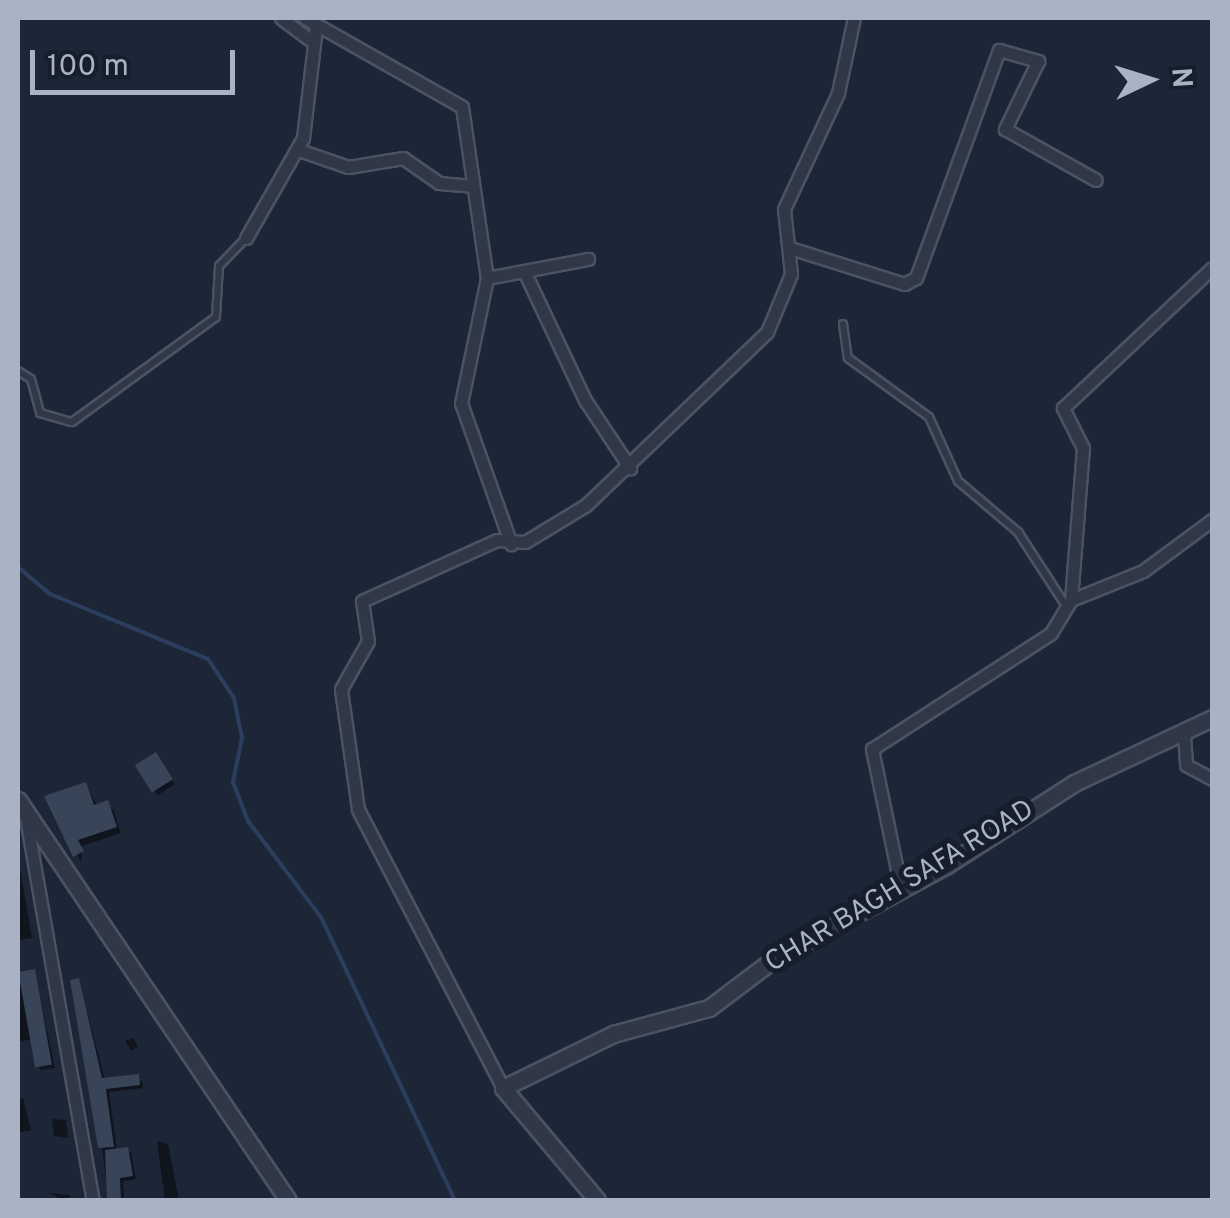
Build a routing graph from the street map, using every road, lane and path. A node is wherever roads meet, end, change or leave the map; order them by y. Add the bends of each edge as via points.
1 (282, 18) edge
2 (304, 18) edge
3 (854, 18) edge
4 (316, 28) junction
5 (309, 40) junction
6 (299, 150) junction
7 (1096, 180) dead end
8 (472, 186) junction
9 (246, 238) joint
10 (790, 248) junction
11 (588, 258) dead end
12 (1212, 268) edge
13 (524, 271) junction
14 (487, 278) junction
15 (843, 324) dead end
16 (18, 372) edge
17 (630, 468) junction
18 (1212, 520) edge
19 (512, 544) junction
20 (1069, 604) junction
21 (1212, 718) edge
22 (1184, 734) junction
23 (1212, 778) edge
24 (20, 809) edge
25 (901, 890) junction
26 (503, 1088) junction
27 (93, 1200) edge
28 (288, 1200) edge
29 (597, 1200) edge

1 - 5 street
2 - 4 street
3 - 10 street via 838,93 784,209
4 - 5 street
4 - 8 street via 452,94 462,107
5 - 6 street
6 - 8 street via 348,167 403,158 439,184
6 - 9 street via 282,163
7 - 10 street via 1005,129 1038,61 1000,50 916,278 904,284
8 - 14 street
9 - 16 lane via 218,266 216,317 72,422 40,412 32,379
10 - 17 street via 788,287 767,332
11 - 13 street
12 - 20 street via 1063,408 1084,448
13 - 14 street
13 - 17 street via 585,400
14 - 19 street via 461,403
15 - 20 lane via 848,358 930,417 958,481 1018,532
17 - 19 street via 586,505
18 - 20 street via 1143,571
19 - 26 street via 498,540 362,601 368,641 342,689 358,809
20 - 25 street via 1051,633 872,749
21 - 22 street, CHAR BAGH SAFA ROAD
22 - 23 street via 1186,765
22 - 25 street, CHAR BAGH SAFA ROAD via 1074,782
24 - 27 street
24 - 28 street
25 - 26 street, CHAR BAGH SAFA ROAD via 775,958 709,1008 613,1034
26 - 29 street

